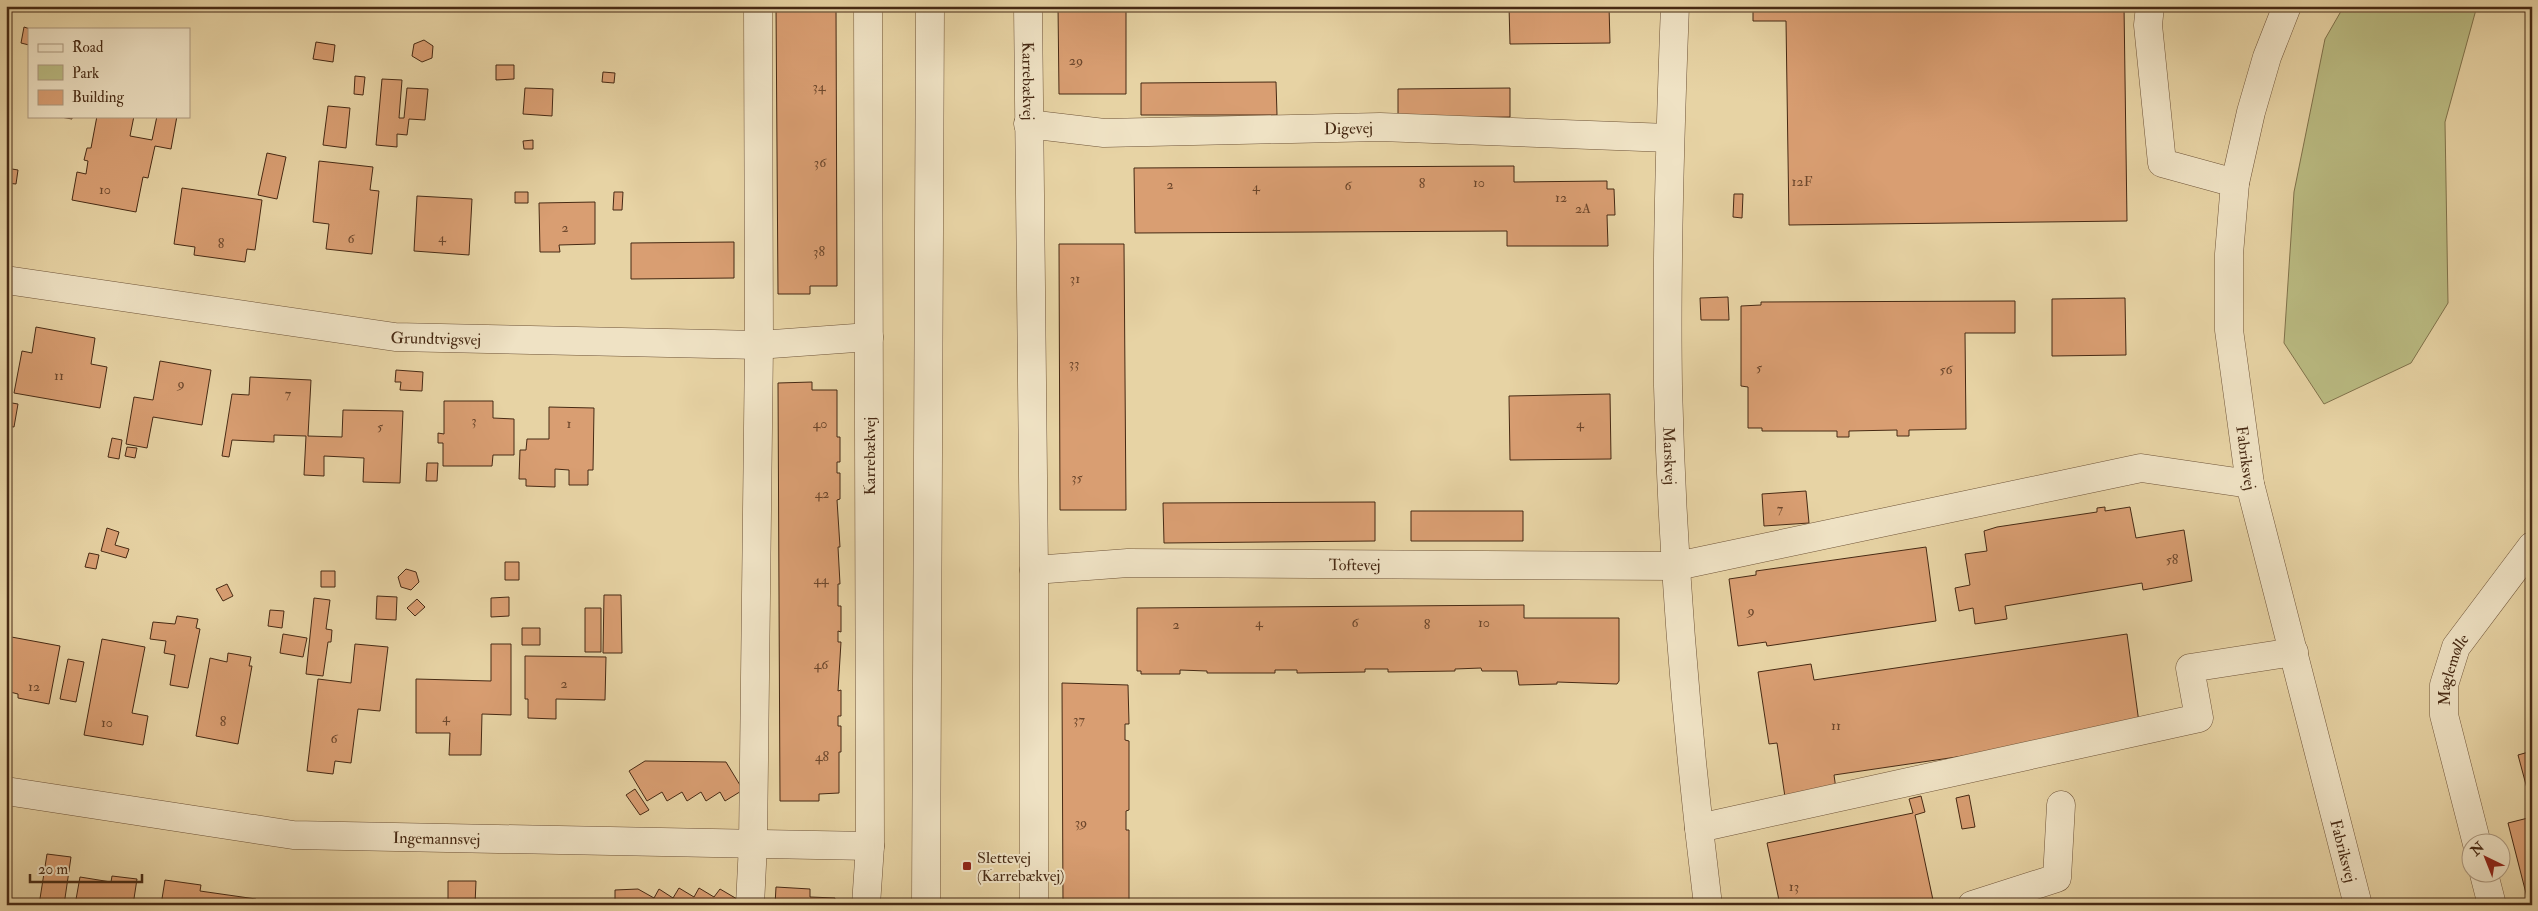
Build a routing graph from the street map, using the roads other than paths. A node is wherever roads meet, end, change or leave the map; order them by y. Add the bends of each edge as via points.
1 (758, 6) edge
2 (868, 6) edge
3 (930, 6) edge
4 (1028, 6) edge
5 (1675, 6) edge
6 (2150, 6) edge
7 (2287, 6) edge
8 (1028, 124) junction
9 (1669, 138) junction
10 (2235, 183) junction
11 (6, 280) edge
12 (869, 337) junction
13 (759, 345) junction
14 (2250, 484) junction
15 (2532, 546) edge
16 (1677, 566) junction
17 (1034, 570) junction
18 (2294, 652) junction
19 (6, 791) edge
20 (2061, 805) dead end
21 (1699, 828) junction
22 (2474, 834) edge
23 (753, 844) junction
24 (870, 846) junction
25 (2487, 884) edge
26 (750, 905) edge
27 (866, 905) edge
28 (926, 905) edge
29 (1034, 905) edge
30 (1708, 905) edge
31 (1972, 905) edge
32 (2358, 905) edge
33 (2492, 905) edge

1 - 13 street
2 - 12 street, Karrebækvej
3 - 28 street
4 - 8 street, Karrebækvej
5 - 9 street, Marskvej
6 - 10 street via 2148,25 2162,164
7 - 10 street, Fabriksvej via 2267,57
8 - 9 street, Digevej via 1104,133 1380,127
8 - 17 street, Karrebækvej
9 - 16 street, Marskvej via 1668,386
10 - 14 street, Fabriksvej via 2229,254 2229,330
11 - 13 street, Grundtvigsvej via 395,337
12 - 13 street, Grundtvigsvej
12 - 24 street, Karrebækvej
13 - 23 street
14 - 16 street, Toftevej via 2141,468
14 - 18 street, Fabriksvej
15 - 22 street, Maglemølle via 2456,647 2444,685 2444,716
16 - 17 street, Toftevej via 1128,563
16 - 21 street, Marskvej
17 - 29 street, Karrebækvej
18 - 21 street via 2190,668 2199,718
18 - 32 street, Fabriksvej
19 - 23 street, Ingemannsvej via 293,835
20 - 31 street via 2057,878
21 - 30 street, Marskvej
23 - 24 street, Ingemannsvej
23 - 26 street
24 - 27 street, Karrebækvej
25 - 33 street

